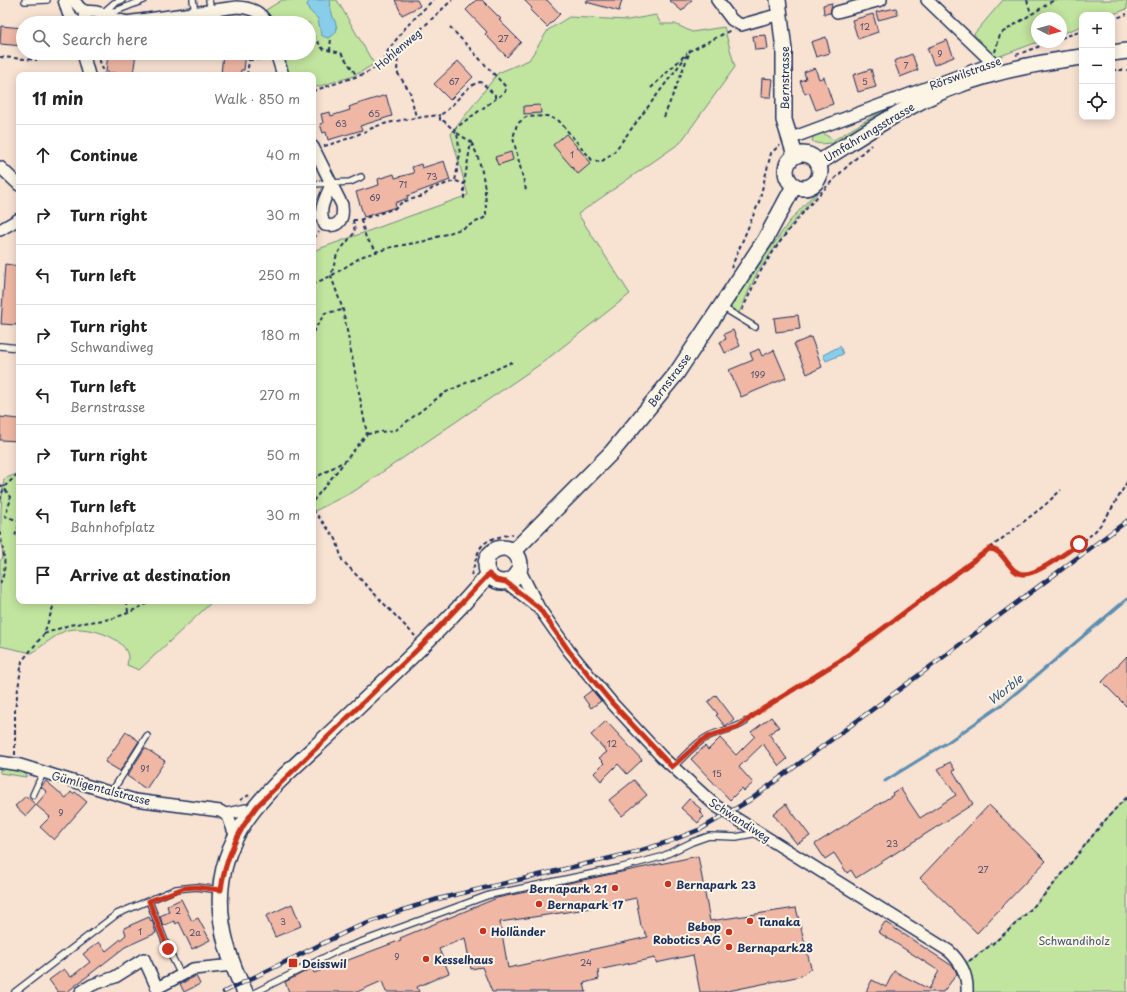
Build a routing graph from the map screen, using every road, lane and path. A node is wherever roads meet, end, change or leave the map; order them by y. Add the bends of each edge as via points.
1 (47, 0) edge
2 (64, 0) edge
3 (74, 0) edge
4 (122, 0) edge
5 (144, 0) edge
6 (193, 0) edge
7 (209, 0) edge
8 (433, 0) edge
9 (452, 0) edge
10 (717, 0) edge
11 (881, 0) edge
12 (927, 0) edge
13 (1027, 0) edge
14 (1054, 0) edge
15 (25, 1) edge
16 (779, 7) edge
17 (86, 12) junction
18 (102, 12) junction
19 (836, 12) dead end
20 (1034, 12) edge
21 (1031, 14) joint
22 (1127, 14) edge
23 (203, 15) edge
24 (71, 16) edge
25 (85, 16) edge
26 (108, 16) edge
27 (191, 16) edge
28 (262, 16) edge
29 (1115, 19) edge
30 (741, 25) junction
31 (450, 27) dead end
32 (1079, 32) edge
33 (1067, 36) edge
34 (331, 37) dead end
35 (316, 40) edge
36 (1034, 48) edge
37 (330, 51) junction
38 (690, 51) junction
39 (1127, 51) edge
40 (398, 52) junction
41 (1115, 53) edge
42 (1015, 55) dead end
43 (0, 57) edge
44 (16, 58) edge
45 (1079, 58) edge
46 (84, 60) edge
47 (100, 60) edge
48 (249, 60) joint
49 (264, 60) edge
50 (278, 60) edge
51 (993, 63) junction
52 (379, 66) junction
53 (1115, 70) edge
54 (1127, 70) edge
55 (88, 72) edge
56 (104, 72) edge
57 (247, 72) edge
58 (282, 72) edge
59 (357, 76) junction
60 (651, 88) dead end
61 (316, 90) edge
62 (495, 100) junction
63 (440, 115) junction
64 (416, 117) junction
65 (664, 117) dead end
66 (454, 130) junction
67 (457, 133) junction
68 (789, 138) junction
69 (471, 142) junction
70 (871, 145) dead end
71 (316, 147) edge
72 (795, 155) junction
73 (818, 163) junction
74 (0, 167) edge
75 (361, 177) dead end
76 (456, 181) junction
77 (16, 182) edge
78 (316, 184) edge
79 (464, 184) junction
80 (331, 185) junction
81 (794, 186) junction
82 (526, 190) dead end
83 (464, 199) dead end
84 (347, 220) junction
85 (361, 220) junction
86 (16, 221) edge
87 (0, 230) edge
88 (377, 252) junction
89 (726, 274) dead end
90 (331, 276) junction
91 (316, 283) edge
92 (721, 307) junction
93 (343, 310) junction
94 (738, 317) junction
95 (755, 326) dead end
96 (316, 327) edge
97 (0, 346) edge
98 (16, 348) edge
99 (512, 362) dead end
100 (367, 434) junction
101 (345, 462) junction
102 (16, 476) edge
103 (316, 477) edge
104 (1127, 482) edge
105 (0, 484) edge
106 (4, 488) junction
107 (1061, 490) dead end
108 (316, 497) edge
109 (0, 500) edge
110 (316, 514) edge
111 (16, 519) edge
112 (0, 532) edge
113 (515, 533) dead end
114 (989, 549) junction
115 (514, 551) junction
116 (519, 569) junction
117 (489, 574) junction
118 (469, 578) dead end
119 (506, 582) junction
120 (0, 583) edge
121 (54, 604) edge
122 (128, 604) edge
123 (146, 604) edge
124 (539, 608) junction
125 (128, 613) junction
126 (44, 634) junction
127 (423, 644) junction
128 (745, 722) joint
129 (147, 736) dead end
130 (0, 762) edge
131 (14, 764) junction
132 (672, 767) junction
133 (43, 773) junction
134 (111, 793) junction
135 (33, 795) dead end
136 (1127, 797) edge
137 (252, 812) junction
138 (226, 814) junction
139 (760, 833) junction
140 (238, 834) junction
141 (221, 890) junction
142 (149, 901) junction
143 (233, 965) junction
144 (962, 966) junction
145 (181, 975) junction
146 (15, 992) edge
147 (80, 992) edge
148 (245, 992) edge
149 (256, 992) edge
150 (967, 992) edge

1 - 15 lane
2 - 24 street
3 - 17 street
4 - 18 lane
5 - 18 lane via 116,11
6 - 23 lane
7 - 23 lane
8 - 52 path via 406,27
9 - 40 path, Hohlenweg
10 - 30 street via 732,20
11 - 19 street
12 - 51 street
13 - 21 path
14 - 20 path
16 - 30 street
16 - 68 main road, Bernstrasse via 784,50 783,106
17 - 18 street
17 - 25 street
18 - 26 street
21 - 51 path via 1000,34
22 - 29 path
23 - 27 street
23 - 28 street via 245,8
30 - 38 path
31 - 62 path via 506,87 505,92
32 - 33 path
34 - 37 path
35 - 37 path via 323,49
36 - 42 path, Rörswilstrasse
37 - 59 path via 341,53
38 - 60 path
38 - 65 path
38 - 82 path via 614,152 601,162 592,160 560,121 554,118 526,117 517,124 513,138
39 - 41 main road
40 - 52 path, Hohlenweg
40 - 64 path via 397,72 410,92
43 - 44 path
45 - 73 main road, Umfahrungsstrasse via 1007,70 944,91 903,110
46 - 55 street
47 - 56 path
48 - 49 path
48 - 57 path
50 - 58 street
51 - 68 street, Rörswilstrasse
52 - 59 path, Hohlenweg
53 - 54 path
59 - 61 path, Hohlenweg
62 - 63 path via 495,95 488,86 481,82 474,83
62 - 66 path
63 - 64 path
63 - 66 path via 440,121 444,121
64 - 71 path
66 - 67 path
67 - 69 path
67 - 76 path via 460,154
68 - 72 main road, Bernstrasse
68 - 89 path via 771,153 759,202
69 - 79 path
69 - 88 path via 478,155 486,188 486,217 464,228 425,241
70 - 94 path via 830,183 798,220 759,275
71 - 80 street
72 - 73 main road via 808,154
72 - 81 main road via 787,162 786,167 787,178
73 - 81 main road via 820,173 816,182 803,188
74 - 77 street
75 - 80 lane
76 - 79 path
76 - 85 path via 433,188 423,196 402,202 396,208
78 - 80 lane
79 - 83 path
80 - 84 street
80 - 84 street via 320,217 325,226
81 - 92 main road, Bernstrasse via 765,240
84 - 85 path
84 - 90 path via 355,232 337,254
85 - 88 path via 366,238
86 - 87 street
88 - 90 path via 363,256
90 - 91 path
90 - 93 path
92 - 94 lane
92 - 115 main road, Bernstrasse via 676,374 612,452
93 - 96 path via 325,313
93 - 100 path
94 - 95 lane
97 - 98 lane
99 - 100 path via 444,393 396,430
100 - 101 path
101 - 103 path
101 - 108 path
102 - 106 path
104 - 114 path via 1093,533 1035,571 1024,574 1017,572 999,552
105 - 106 path
106 - 109 path
106 - 111 path via 11,499 5,516
107 - 114 path
110 - 127 path via 336,539 342,560
112 - 120 path via 4,565
113 - 118 path via 490,539 483,544
114 - 128 path via 841,660
115 - 116 main road via 519,560
115 - 117 main road via 505,547 491,552 486,566
116 - 119 main road via 514,577
116 - 124 street, Schwandiweg
117 - 119 main road via 496,580
117 - 127 main road
119 - 124 street, Schwandiweg
121 - 126 path
122 - 125 path
123 - 125 path
124 - 132 street, Schwandiweg via 569,651 612,703
125 - 126 path via 111,619 69,625
126 - 131 path via 22,661 14,723
127 - 137 main road
128 - 132 lane via 700,742
129 - 134 lane
130 - 131 street, Gümligentalstrasse
131 - 133 street, Gümligentalstrasse
132 - 139 street, Schwandiweg via 711,802
133 - 134 street, Gümligentalstrasse
133 - 135 lane
134 - 138 street, Gümligentalstrasse via 142,801 215,810
136 - 144 path via 1094,832 1027,914 991,946
137 - 138 street, Gümligentalstrasse via 246,810
137 - 140 main road
138 - 140 street via 233,830
139 - 144 street, Schwandiweg via 948,951
139 - 149 lane via 736,837 709,836 661,857 489,895 339,950
140 - 141 main road via 226,865
141 - 142 lane via 184,888
141 - 143 main road via 221,925
142 - 145 lane
142 - 146 lane via 117,914
143 - 145 street via 194,969
143 - 148 main road
144 - 150 street, Schwandiweg
145 - 147 street via 157,988 144,959 115,977

